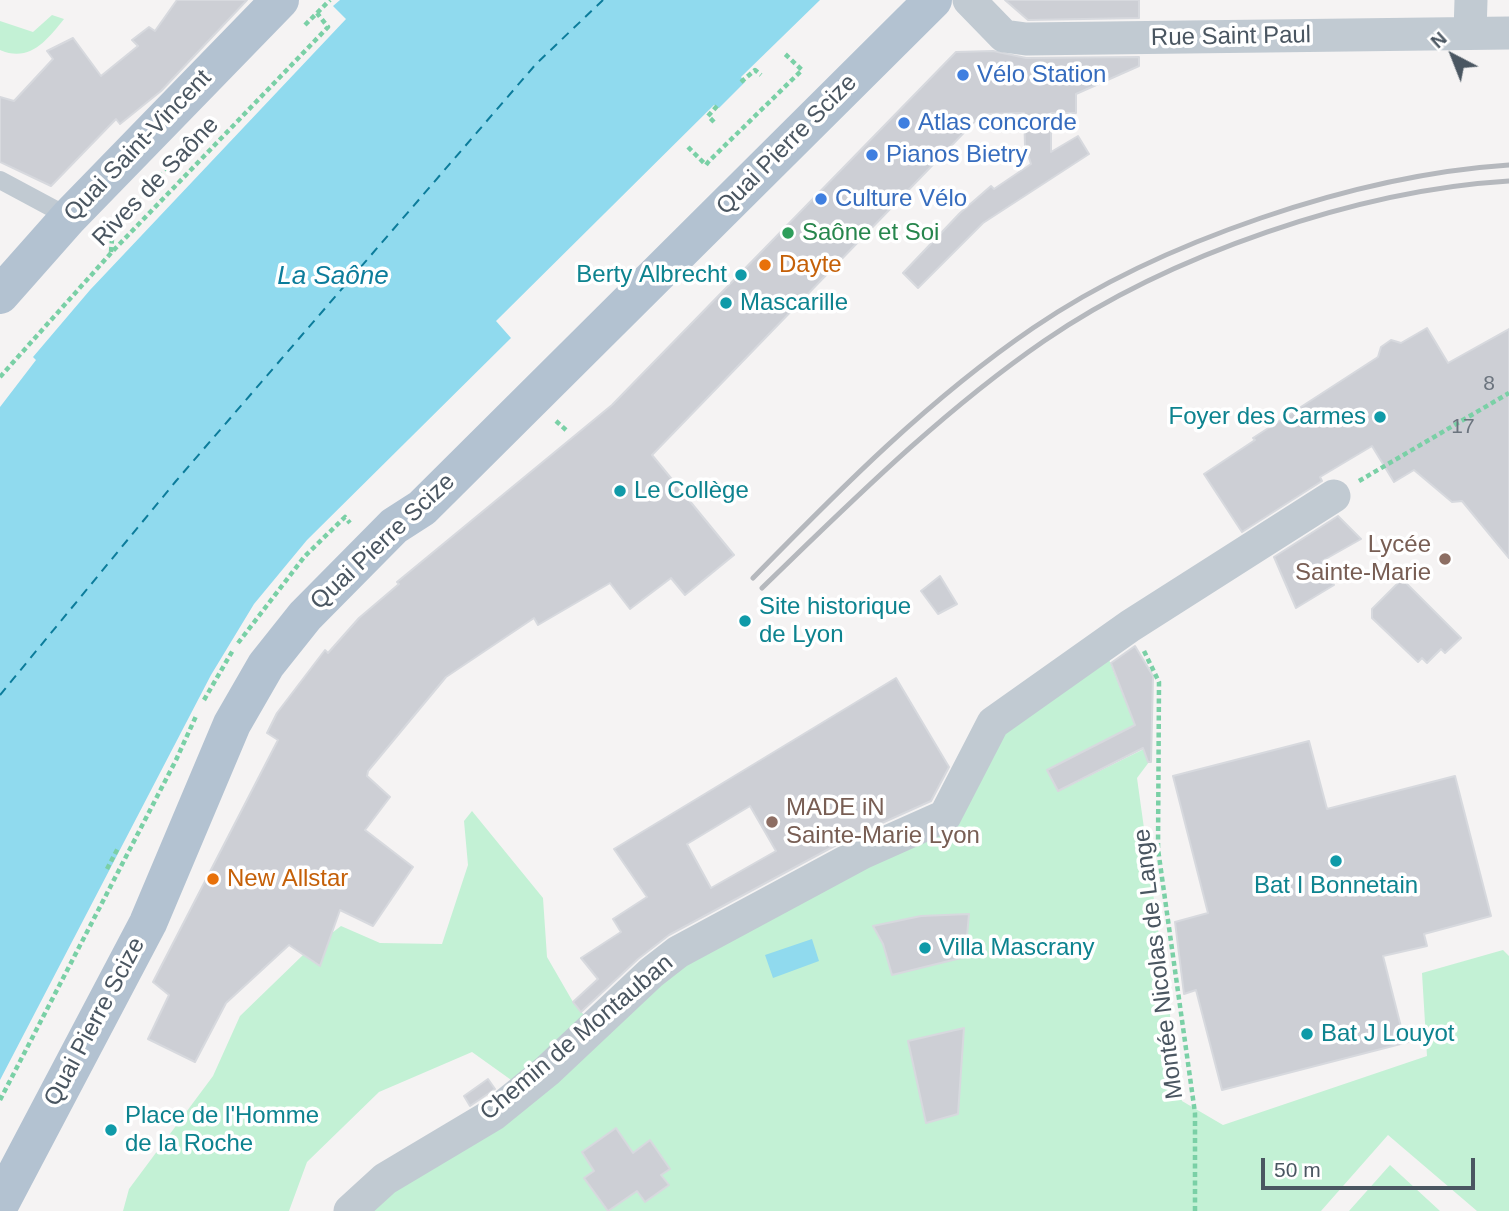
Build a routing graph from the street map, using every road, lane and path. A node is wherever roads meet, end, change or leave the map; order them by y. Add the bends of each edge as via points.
1 (330, 0) edge
2 (933, 0) edge
3 (969, 0) edge
4 (1471, 0) edge
5 (317, 13) junction
6 (291, 14) edge
7 (1471, 33) junction
8 (1509, 33) edge
9 (784, 53) dead end
10 (761, 75) dead end
11 (741, 82) dead end
12 (719, 104) dead end
13 (714, 122) dead end
14 (688, 147) dead end
15 (185, 150) dead end
16 (0, 180) edge
17 (69, 217) junction
18 (111, 253) junction
19 (0, 295) edge
20 (2, 370) edge
21 (0, 377) edge
22 (1509, 393) edge
23 (1334, 496) joint
24 (1135, 634) junction
25 (176, 761) dead end
26 (118, 848) dead end
27 (113, 858) junction
28 (123, 863) junction
29 (107, 869) dead end
30 (0, 1100) edge
31 (0, 1204) edge
32 (350, 1211) edge
33 (1195, 1211) edge

1 - 5 path
2 - 31 main road, Quai Pierre Scize via 422,508 394,526 305,616 266,665 232,724 148,923
3 - 7 street, Rue Saint Paul via 1004,36 1026,39
4 - 7 street
5 - 6 path
5 - 18 path, Rives de Saône via 328,27
6 - 17 main road, Quai Saint-Vincent
7 - 8 street, Rue Saint Paul
9 - 14 path via 802,70 706,165
10 - 11 path via 755,70
12 - 13 path via 708,116
15 - 18 path via 113,226
16 - 17 lane
17 - 19 main road, Quai Saint-Vincent
18 - 20 path, Rives de Saône
20 - 21 path, Rives de Saône
22 - 23 path
23 - 24 street, Chemin de Montauban
24 - 32 street, Chemin de Montauban via 993,723 946,816 862,853 678,952 494,1114 385,1179
24 - 33 path, Montée Nicolas de Lange via 1159,682 1158,849 1195,1113
25 - 28 path
26 - 27 path
27 - 28 path
27 - 29 path
28 - 30 path

